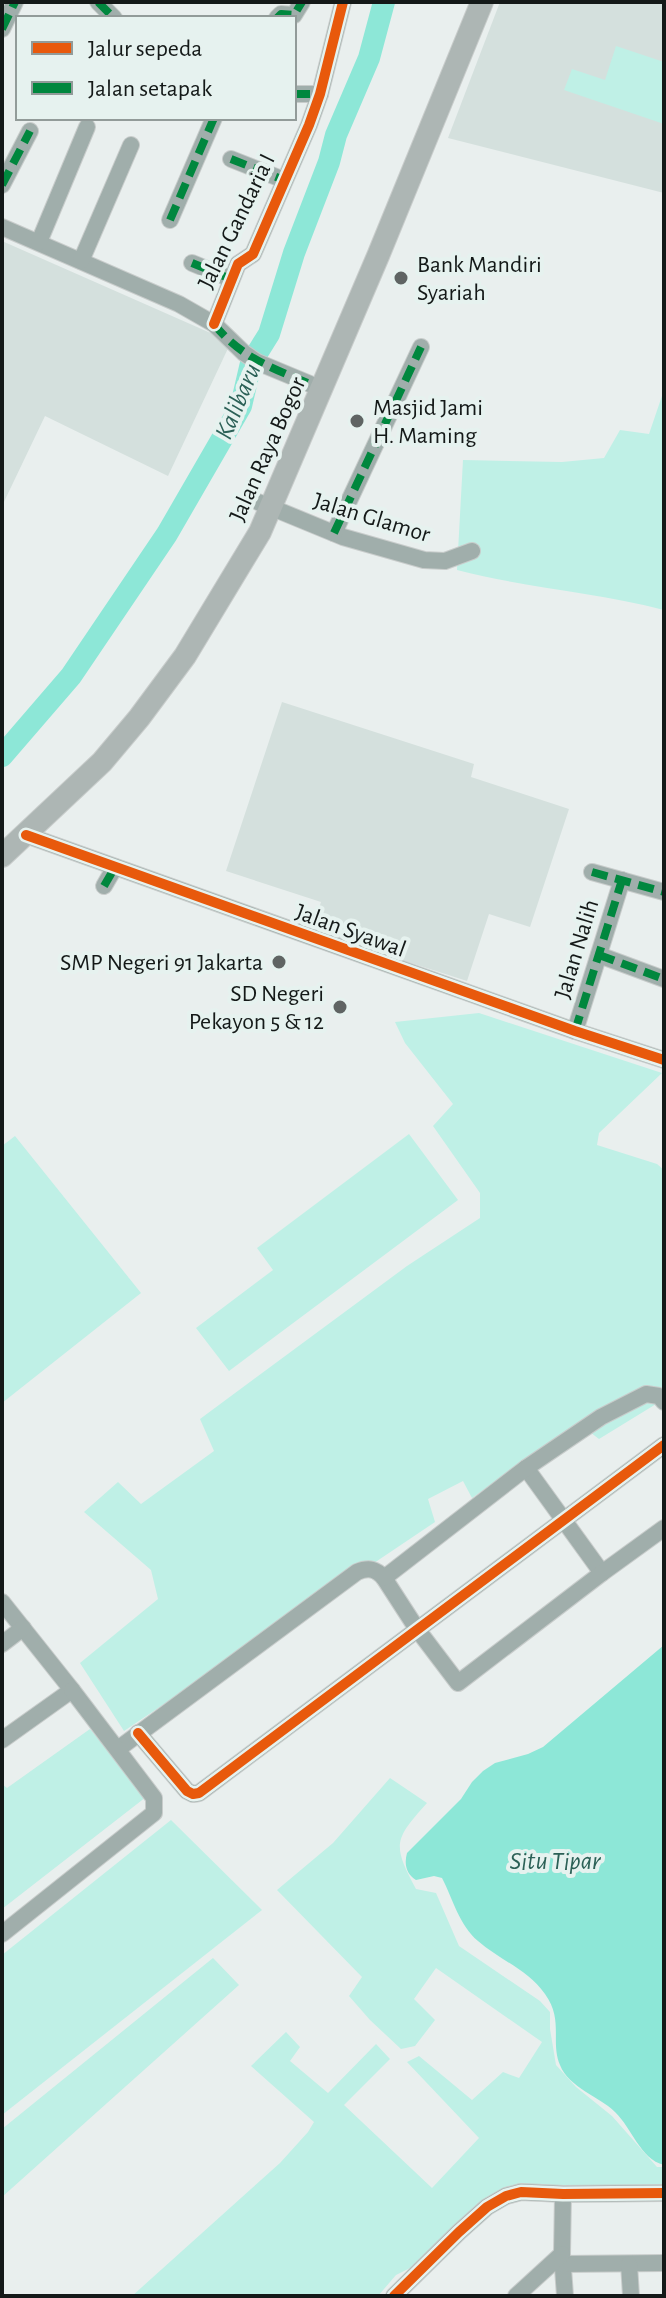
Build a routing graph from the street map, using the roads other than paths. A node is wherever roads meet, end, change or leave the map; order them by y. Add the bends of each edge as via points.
1 (15, 2) edge
2 (302, 2) edge
3 (467, 2) edge
4 (482, 2) edge
5 (340, 3) edge
6 (280, 16) edge
7 (2, 29) edge
8 (296, 94) edge
9 (320, 94) junction
10 (213, 120) edge
11 (87, 127) dead end
12 (30, 131) dead end
13 (131, 145) dead end
14 (231, 159) dead end
15 (284, 180) junction
16 (2, 185) edge
17 (170, 220) dead end
18 (2, 227) edge
19 (39, 242) junction
20 (81, 261) junction
21 (192, 263) dead end
22 (231, 279) junction
23 (214, 324) junction
24 (421, 347) dead end
25 (310, 384) junction
26 (265, 506) junction
27 (334, 533) junction
28 (472, 551) dead end
29 (26, 835) junction
30 (2, 836) edge
31 (2, 856) edge
32 (115, 867) junction
33 (592, 872) dead end
34 (622, 880) junction
35 (104, 886) dead end
36 (664, 892) edge
37 (599, 955) junction
38 (664, 979) edge
39 (575, 1031) junction
40 (664, 1060) edge
41 (664, 1402) edge
42 (664, 1445) edge
43 (526, 1468) junction
44 (565, 1521) junction
45 (664, 1528) edge
46 (602, 1573) junction
47 (384, 1578) junction
48 (2, 1602) edge
49 (23, 1628) junction
50 (417, 1629) junction
51 (2, 1644) edge
52 (72, 1690) junction
53 (138, 1733) junction
54 (2, 1740) edge
55 (118, 1749) junction
56 (2, 1934) edge
57 (664, 2193) edge
58 (563, 2194) junction
59 (562, 2259) junction
60 (664, 2263) edge
61 (629, 2264) junction
62 (394, 2296) edge
63 (516, 2296) edge
64 (565, 2296) edge
65 (631, 2296) edge

1 - 7 street
2 - 6 street via 294,15
3 - 25 highway, Jalan Raya Bogor
4 - 26 highway, Jalan Raya Bogor
5 - 9 street, Jalan Gandaria I
8 - 9 street
9 - 15 street, Jalan Gandaria I
10 - 17 street
11 - 19 street
12 - 16 street
13 - 20 street
14 - 15 street
15 - 22 street, Jalan Gandaria I via 253,254 238,264
18 - 19 street
19 - 20 street
20 - 23 street
21 - 22 street
22 - 23 street, Jalan Gandaria I
23 - 25 street via 250,357
24 - 27 street
25 - 26 highway, Jalan Raya Bogor
26 - 27 street, Jalan Glamor
26 - 29 highway, Jalan Raya Bogor via 223,596 172,675 102,762
26 - 30 highway, Jalan Raya Bogor via 138,700 55,791
27 - 28 street, Jalan Glamor via 431,561
29 - 31 highway, Jalan Raya Bogor
29 - 32 street, Jalan Syawal
32 - 35 street
32 - 39 street, Jalan Syawal
33 - 34 street
34 - 36 street
34 - 37 street, Jalan Nalih
37 - 38 street
37 - 39 street, Jalan Nalih
39 - 40 street, Jalan Syawal
41 - 43 street via 655,1394 641,1395
42 - 44 street
43 - 44 street
43 - 47 street
44 - 46 street
44 - 50 street
45 - 46 street
46 - 50 street via 458,1683
47 - 50 street
47 - 53 street via 372,1569 357,1572
48 - 49 street
49 - 51 street
49 - 52 street
50 - 53 street via 199,1793 187,1791
52 - 54 street
52 - 55 street
53 - 55 street
55 - 56 street via 154,1798 152,1816
57 - 58 street
58 - 59 street
58 - 62 street via 521,2192 497,2200
59 - 61 street
59 - 63 street
59 - 64 street
60 - 61 street
61 - 65 street

